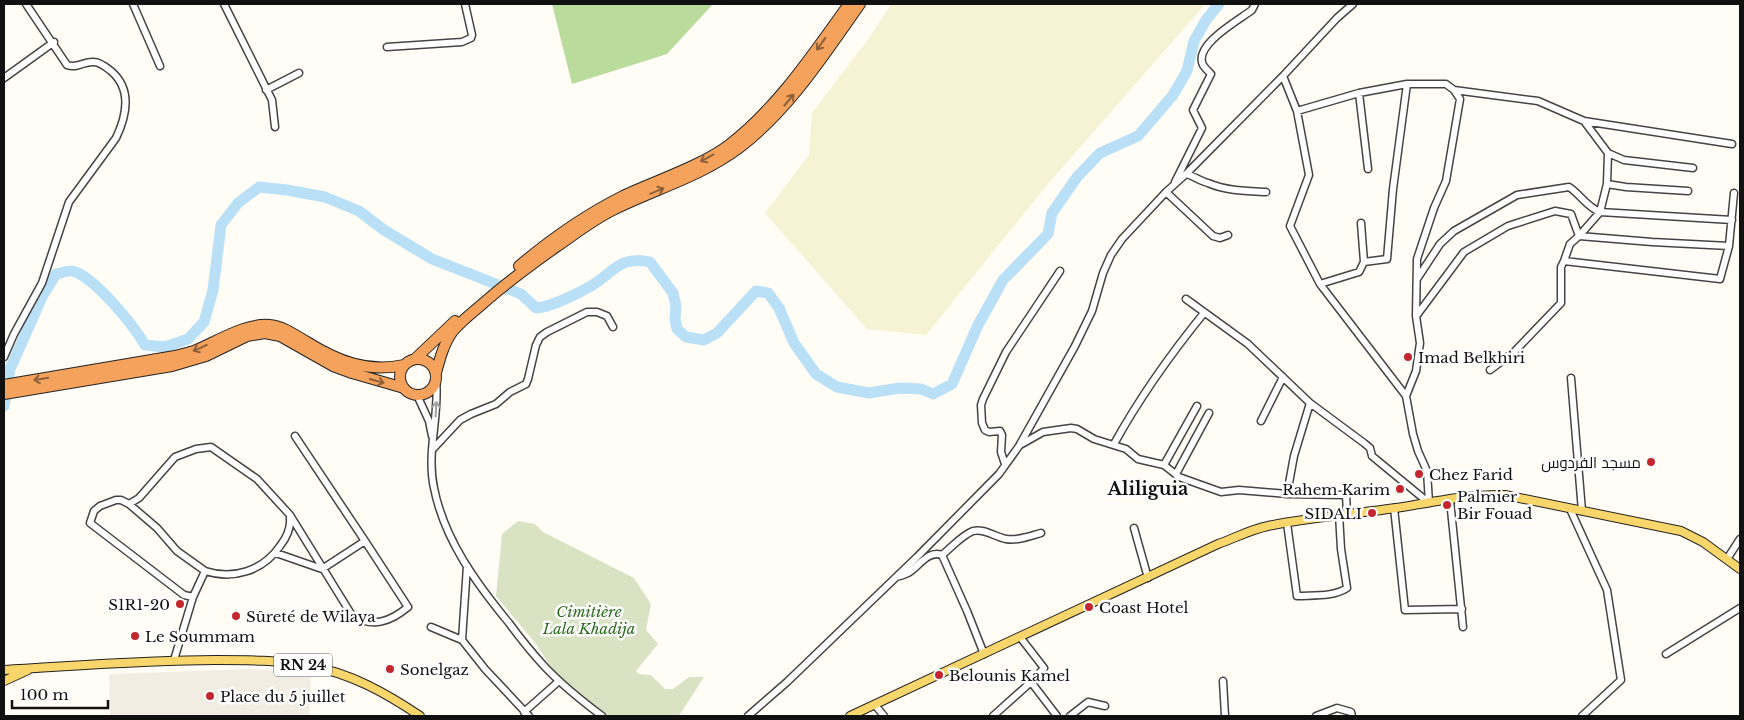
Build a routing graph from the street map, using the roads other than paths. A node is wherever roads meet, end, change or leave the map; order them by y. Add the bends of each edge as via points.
1 (26, 4) edge
2 (133, 4) edge
3 (224, 4) edge
4 (465, 4) edge
5 (848, 4) edge
6 (860, 4) edge
7 (1255, 4) edge
8 (1351, 6) edge
9 (54, 42) junction
10 (387, 47) dead end
11 (160, 66) dead end
12 (298, 73) dead end
13 (1283, 76) junction
14 (4, 78) edge
15 (1407, 84) junction
16 (266, 90) junction
17 (1454, 90) junction
18 (1359, 93) junction
19 (1297, 111) junction
20 (1584, 121) junction
21 (275, 127) dead end
22 (1732, 144) dead end
23 (1608, 153) junction
24 (1693, 168) dead end
25 (1368, 169) dead end
26 (1186, 174) junction
27 (1175, 183) junction
28 (1607, 184) junction
29 (1688, 191) dead end
30 (1166, 192) junction
31 (1266, 192) dead end
32 (1734, 193) dead end
33 (1600, 212) junction
34 (1732, 220) junction
35 (1361, 223) dead end
36 (1228, 235) dead end
37 (1579, 236) junction
38 (1729, 246) junction
39 (1564, 261) junction
40 (1364, 262) junction
41 (1060, 271) dead end
42 (509, 278) junction
43 (1416, 280) junction
44 (1320, 284) junction
45 (494, 290) junction
46 (1186, 300) dead end
47 (1204, 314) junction
48 (1416, 316) junction
49 (613, 327) dead end
50 (4, 357) edge
51 (416, 358) junction
52 (404, 365) junction
53 (1490, 370) dead end
54 (436, 376) junction
55 (1283, 377) junction
56 (1571, 378) dead end
57 (6, 388) edge
58 (404, 388) junction
59 (417, 395) junction
60 (1406, 396) junction
61 (1310, 403) junction
62 (1196, 406) dead end
63 (1209, 413) dead end
64 (1261, 421) dead end
65 (295, 436) dead end
66 (432, 440) junction
67 (1114, 444) junction
68 (1019, 446) junction
69 (432, 450) junction
70 (1005, 464) junction
71 (1164, 465) junction
72 (1176, 474) junction
73 (1287, 494) junction
74 (1450, 500) junction
75 (1429, 502) junction
76 (129, 504) junction
77 (1394, 508) junction
78 (1570, 509) junction
79 (1582, 510) junction
80 (1343, 513) junction
81 (290, 515) junction
82 (1287, 523) junction
83 (1134, 528) dead end
84 (1041, 532) dead end
85 (1740, 539) edge
86 (365, 541) junction
87 (276, 553) junction
88 (942, 555) junction
89 (1727, 559) junction
90 (467, 566) junction
91 (322, 569) junction
92 (1740, 569) edge
93 (204, 571) junction
94 (895, 577) junction
95 (1148, 578) junction
96 (193, 597) junction
97 (1740, 608) edge
98 (1462, 609) junction
99 (431, 627) dead end
100 (1463, 627) dead end
101 (1020, 637) junction
102 (462, 640) junction
103 (984, 654) junction
104 (1666, 654) dead end
105 (174, 660) junction
106 (32, 668) junction
107 (4, 670) edge
108 (4, 681) edge
109 (559, 681) junction
110 (1223, 681) dead end
111 (1031, 682) junction
112 (874, 705) junction
113 (1105, 706) dead end
114 (527, 714) edge
115 (420, 716) edge
116 (602, 716) edge
117 (748, 716) edge
118 (850, 716) edge
119 (884, 716) edge
120 (994, 716) edge
121 (1057, 716) edge
122 (1074, 716) edge
123 (1225, 716) edge
124 (1316, 716) edge
125 (1352, 716) edge
126 (1582, 716) edge

1 - 9 street
2 - 11 street
3 - 16 street
4 - 10 street via 471,38 462,42
5 -> 42 highway via 779,98 727,146 581,220 536,251
42 -> 6 highway via 596,220 698,173 750,140 802,84
7 - 27 street via 1252,10 1210,42 1203,53 1202,64 1211,74 1193,110 1202,128
8 - 13 street
9 - 14 street
9 - 50 street via 67,64 102,64 118,77 126,106 116,138 69,202 42,283
12 - 16 street
13 - 19 street
13 - 26 street
15 - 17 street via 1446,84
15 - 18 street
15 - 40 street via 1387,258
16 - 21 street via 272,100
17 - 20 street via 1538,101
17 - 43 street via 1460,99 1451,158 1446,181 1417,259
18 - 19 street
18 - 25 street
19 - 44 street via 1309,175 1290,226
20 - 22 street
20 - 23 street
23 - 24 street via 1624,160
23 - 28 street
26 - 27 street
26 - 31 street via 1236,191
27 - 30 street
28 - 29 street
28 - 33 street
30 - 36 street via 1213,236
30 - 68 street via 1111,255 1088,320
32 - 34 street
33 - 34 street
33 - 37 street
33 - 43 street via 1590,208 1569,187 1517,195 1454,231 1440,244
34 - 38 street
35 - 40 street
37 - 38 street
37 - 39 street via 1570,244
37 - 48 street via 1571,214 1555,211 1508,226 1464,252
38 - 39 street via 1720,279
39 - 53 street via 1561,267 1561,302 1514,352
40 - 44 street via 1359,272
41 - 70 street via 1006,352 981,405 985,430 1000,431 1002,435 1001,452
42 - 45 highway
43 - 48 street
44 - 60 street
45 - 51 highway
45 - 54 highway via 453,332 442,350
46 - 47 street
47 - 55 street via 1248,344
47 - 67 street via 1167,359 1134,407
48 - 60 street via 1420,343 1416,371
49 - 69 street via 607,316 592,311 544,334 536,345 526,384 493,406 465,417
51 - 52 highway
51 - 54 highway via 431,363
52 -> 57 highway via 391,368 353,365 324,353 280,327 268,324 254,326 192,352
52 - 58 highway via 400,377
54 - 59 highway via 435,384 428,392
66 -> 54 street via 436,421
55 - 61 street
55 - 64 street
56 - 79 street
57 -> 58 highway via 177,365 206,356 247,336 265,333 280,336 333,366
58 - 59 highway
59 - 66 street via 429,421
60 - 75 street via 1413,434 1427,471
61 - 73 street via 1294,456
61 - 75 street via 1364,443 1372,456
62 - 71 street
63 - 72 street
65 - 86 street
66 - 69 street
67 - 68 street via 1071,428 1043,432
67 - 71 street via 1138,459
68 - 70 street
69 - 90 street via 431,468 439,506
70 - 94 street
71 - 72 street
72 - 73 street via 1221,492 1239,490
73 - 80 street via 1346,495
74 - 75 main road
74 - 78 main road via 1506,495
74 - 98 street
75 - 77 main road
76 - 81 street via 139,498 175,457 196,448 211,447 257,479
76 - 93 street via 177,551
76 - 96 street via 116,500 100,506 94,510 90,523 184,595
77 - 80 main road
77 - 98 street via 1405,610
78 - 79 main road
78 - 126 street via 1607,590 1621,680
79 - 89 main road via 1681,531
80 - 82 main road
80 - 82 street via 1341,549 1347,588 1326,595 1297,596
81 - 87 street via 289,531
81 - 91 street
82 - 95 main road via 1267,526 1218,544
83 - 95 street
84 - 88 street via 1008,539 975,531
85 - 89 street
86 - 91 street
86 - 91 street via 408,607 396,617 364,623 353,617
87 - 91 street
87 - 93 street via 241,574
88 - 94 street via 930,554 909,572
88 - 103 street
89 - 92 main road
90 - 102 street
90 - 109 street via 493,604
93 - 96 street
94 - 117 street
95 - 101 main road
96 - 105 street
97 - 104 street
98 - 100 street
99 - 102 street
101 - 103 main road
101 - 111 street via 1044,668
102 - 114 street
103 - 112 main road
105 - 106 main road, RN 24
105 - 115 main road, RN 24 via 262,660 312,666 369,685
106 - 107 main road, RN 24
106 - 108 main road, RN 24
109 - 114 street
109 - 116 street
110 - 123 street
111 - 120 street
111 - 121 street
112 - 118 main road
112 - 119 street
113 - 122 street via 1088,702
124 - 125 street via 1337,708 1351,712

